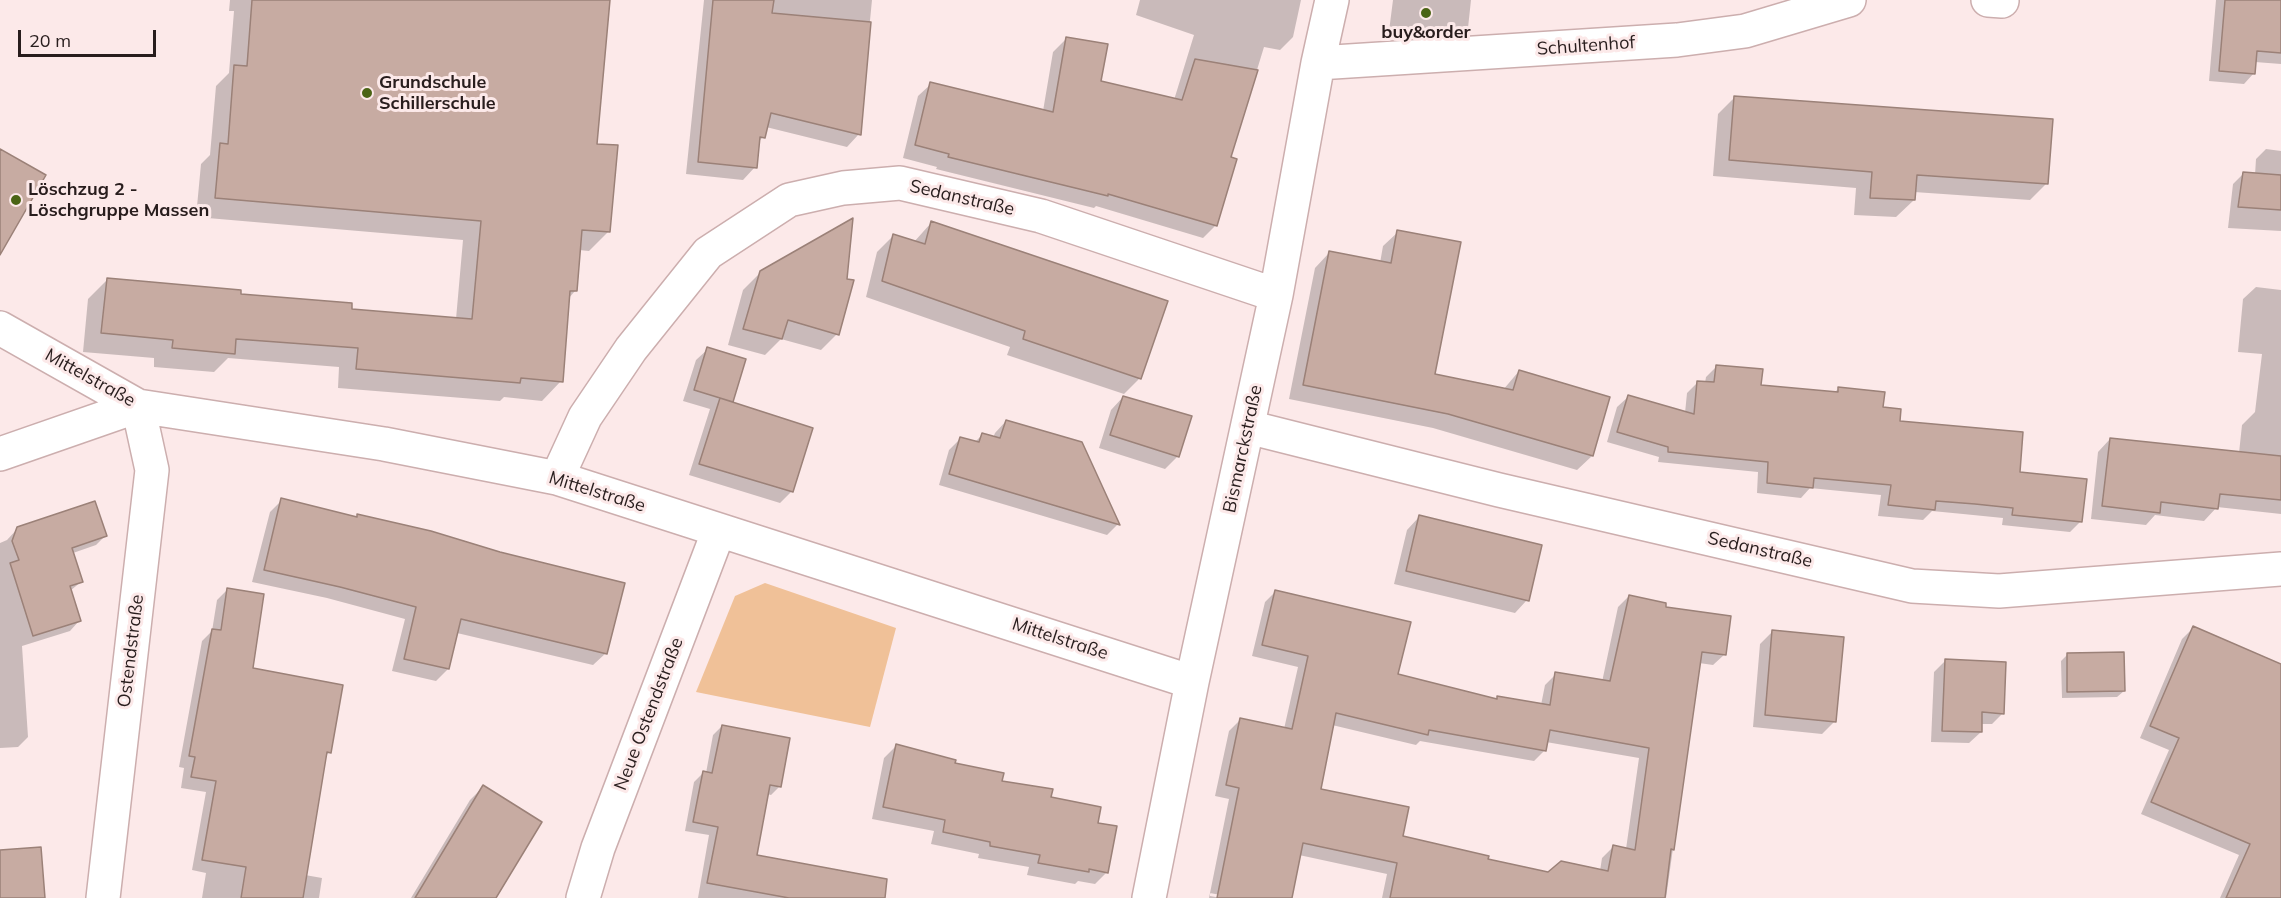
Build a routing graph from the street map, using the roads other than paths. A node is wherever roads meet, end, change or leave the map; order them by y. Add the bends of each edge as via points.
1 (1332, 0) edge
2 (1849, 0) edge
3 (1318, 63) junction
4 (1276, 294) junction
5 (0, 328) edge
6 (138, 406) junction
7 (1248, 427) junction
8 (0, 454) edge
9 (557, 478) junction
10 (719, 530) junction
11 (2281, 568) edge
12 (1192, 682) junction
13 (103, 898) edge
14 (583, 898) edge
15 (1149, 898) edge

1 - 3 street, Bismarckstraße
2 - 3 street, Schultenhof via 1744,31 1677,40
3 - 4 street, Bismarckstraße
4 - 7 street, Bismarckstraße
4 - 9 street, Sedanstraße via 1041,216 900,183 843,188 789,201 708,253 631,349 585,417
5 - 6 street, Mittelstraße
6 - 8 street
6 - 9 street, Mittelstraße via 384,444
6 - 13 street, Ostendstraße via 152,470
7 - 11 street, Sedanstraße via 1912,586 1999,591
7 - 12 street, Bismarckstraße
9 - 10 street, Mittelstraße
10 - 12 street, Mittelstraße
10 - 14 street, Neue Ostendstraße via 598,848
12 - 15 street, Bismarckstraße

